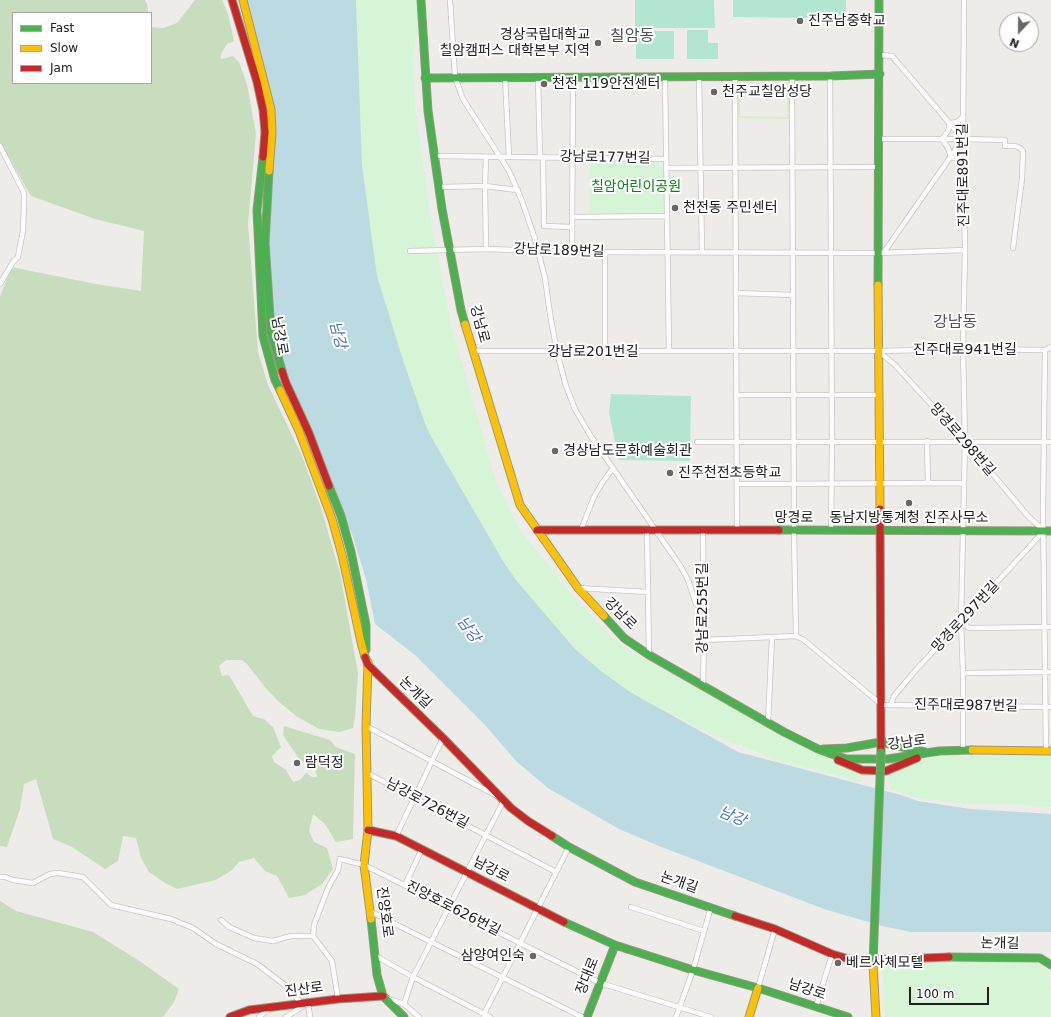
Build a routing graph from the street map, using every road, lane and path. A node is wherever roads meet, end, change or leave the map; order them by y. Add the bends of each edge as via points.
1 (232, 0) edge
2 (243, 0) edge
3 (421, 0) edge
4 (450, 0) edge
5 (879, 0) edge
6 (964, 0) edge
7 (880, 55) junction
8 (880, 74) junction
9 (792, 76) junction
10 (830, 76) junction
11 (505, 77) junction
12 (538, 77) junction
13 (573, 77) junction
14 (665, 77) junction
15 (699, 77) junction
16 (736, 77) junction
17 (425, 78) junction
18 (455, 78) junction
19 (963, 117) junction
20 (950, 123) junction
21 (879, 139) junction
22 (942, 139) junction
23 (963, 139) junction
24 (0, 146) edge
25 (435, 156) junction
26 (486, 157) junction
27 (500, 157) junction
28 (509, 157) junction
29 (542, 157) junction
30 (951, 157) junction
31 (572, 158) junction
32 (666, 159) junction
33 (963, 160) junction
34 (792, 167) junction
35 (830, 167) junction
36 (878, 167) junction
37 (666, 168) junction
38 (701, 168) junction
39 (736, 168) junction
40 (485, 186) junction
41 (440, 187) junction
42 (518, 190) junction
43 (572, 216) junction
44 (667, 216) junction
45 (544, 226) joint
46 (572, 227) junction
47 (1013, 248) dead end
48 (486, 249) junction
49 (450, 250) junction
50 (538, 250) junction
51 (965, 250) junction
52 (410, 251) dead end
53 (572, 252) junction
54 (605, 252) junction
55 (667, 252) junction
56 (702, 252) junction
57 (736, 252) junction
58 (793, 253) junction
59 (831, 253) junction
60 (881, 253) junction
61 (0, 284) edge
62 (736, 293) junction
63 (793, 295) junction
64 (1051, 347) edge
65 (963, 349) junction
66 (1045, 350) junction
67 (472, 351) junction
68 (736, 351) junction
69 (793, 351) junction
70 (832, 351) junction
71 (878, 351) junction
72 (557, 352) junction
73 (605, 352) junction
74 (669, 352) junction
75 (736, 395) junction
76 (794, 395) junction
77 (832, 395) junction
78 (878, 395) junction
79 (794, 441) junction
80 (832, 441) junction
81 (878, 441) junction
82 (927, 441) junction
83 (965, 441) junction
84 (697, 442) dead end
85 (736, 442) junction
86 (1044, 442) junction
87 (1051, 442) edge
88 (613, 468) junction
89 (878, 483) junction
90 (928, 483) junction
91 (964, 483) junction
92 (737, 484) junction
93 (795, 484) junction
94 (832, 484) junction
95 (537, 530) junction
96 (581, 530) junction
97 (647, 531) junction
98 (655, 531) junction
99 (703, 531) junction
100 (737, 531) junction
101 (794, 531) junction
102 (964, 531) junction
103 (1047, 531) edge
104 (831, 532) junction
105 (879, 532) junction
106 (578, 588) junction
107 (648, 592) junction
108 (704, 608) junction
109 (961, 622) junction
110 (1044, 627) junction
111 (1051, 627) edge
112 (796, 636) junction
113 (772, 637) junction
114 (704, 640) junction
115 (649, 655) junction
116 (368, 665) junction
117 (1051, 672) edge
118 (963, 673) junction
119 (1045, 673) junction
120 (703, 685) junction
121 (891, 704) junction
122 (882, 705) junction
123 (963, 706) junction
124 (1045, 707) junction
125 (1051, 707) edge
126 (768, 723) junction
127 (366, 726) junction
128 (443, 738) junction
129 (881, 742) junction
130 (818, 749) junction
131 (963, 750) junction
132 (1048, 751) edge
133 (928, 753) junction
134 (431, 761) junction
135 (367, 773) junction
136 (414, 798) junction
137 (504, 800) junction
138 (368, 830) junction
139 (486, 835) junction
140 (396, 836) junction
141 (570, 847) junction
142 (422, 849) junction
143 (364, 865) junction
144 (466, 872) junction
145 (556, 872) junction
146 (0, 877) edge
147 (405, 885) junction
148 (448, 907) junction
149 (631, 907) dead end
150 (538, 908) junction
151 (711, 908) junction
152 (371, 912) junction
153 (221, 920) dead end
154 (775, 930) junction
155 (704, 931) junction
156 (313, 936) junction
157 (431, 942) junction
158 (520, 943) junction
159 (615, 945) junction
160 (832, 954) junction
161 (376, 956) junction
162 (1051, 965) edge
163 (1051, 969) edge
164 (693, 970) junction
165 (1051, 972) edge
166 (413, 977) junction
167 (503, 978) junction
168 (600, 982) junction
169 (758, 988) junction
170 (383, 996) junction
171 (338, 999) junction
172 (305, 1003) junction
173 (404, 1004) junction
174 (680, 1007) junction
175 (816, 1007) junction
176 (270, 1008) junction
177 (249, 1014) edge
178 (484, 1016) edge
179 (230, 1017) edge
180 (259, 1017) edge
181 (286, 1017) edge
182 (310, 1017) edge
183 (404, 1017) edge
184 (419, 1017) edge
185 (490, 1017) edge
186 (582, 1017) edge
187 (586, 1017) edge
188 (676, 1017) edge
189 (711, 1017) edge
190 (749, 1017) edge
191 (848, 1017) edge
192 (876, 1017) edge

1 - 116 street, 남강로 via 263,110 265,132 257,210 263,336 275,380 299,431 332,520
2 - 116 street, 남강로 via 271,109 266,243 271,332 286,383 309,433 341,516 366,625
3 - 17 street, 강남로
4 - 18 street
5 - 7 street
6 - 19 street, 진주대로891번길
7 - 8 street
7 - 20 street via 892,56
8 - 10 street
8 - 21 street
9 - 10 street
9 - 16 street
9 - 34 street
10 - 35 street
11 - 12 street
11 - 18 street
11 - 28 street
12 - 13 street
12 - 29 street
13 - 14 street
13 - 31 street
14 - 15 street
14 - 32 street, 강남로177번길
15 - 16 street
15 - 38 street
16 - 39 street
17 - 18 street
17 - 25 street, 강남로
18 - 27 street via 463,100
19 - 20 street via 957,122
19 - 23 street, 진주대로891번길
20 - 22 street
20 - 23 street
21 - 22 street
21 - 36 street
22 - 23 street
22 - 30 street
23 - 30 street
23 - 33 street, 진주대로891번길
23 - 47 street via 1005,140 1005,146 1015,146 1023,151
24 - 61 street via 24,193 23,232 18,257
25 - 26 street, 강남로177번길
25 - 41 street, 강남로
26 - 27 street, 강남로177번길
26 - 40 street
27 - 28 street, 강남로177번길
27 - 42 street via 510,171
28 - 29 street, 강남로177번길
29 - 31 street, 강남로177번길
29 - 45 street, 강남로177번길
30 - 33 street
30 - 60 street
31 - 32 street, 강남로177번길
31 - 43 street
32 - 37 street, 강남로177번길
33 - 51 street, 진주대로891번길
34 - 35 street
34 - 39 street
34 - 58 street
35 - 36 street
35 - 59 street
36 - 60 street
37 - 38 street
37 - 44 street, 강남로177번길
38 - 39 street
38 - 56 street
39 - 57 street
40 - 41 street
40 - 42 street
40 - 48 street
41 - 49 street, 강남로
42 - 50 street
43 - 44 street
43 - 46 street
44 - 55 street
45 - 46 street, 강남로189번길
46 - 53 street
48 - 49 street, 강남로189번길
48 - 50 street, 강남로189번길
49 - 52 street, 강남로189번길
49 - 67 street, 강남로 via 461,310
50 - 53 street, 강남로189번길
50 - 72 street
51 - 60 street, 강남로189번길
51 - 65 street, 진주대로891번길
53 - 54 street, 강남로189번길
54 - 55 street, 강남로189번길
54 - 73 street
55 - 56 street, 강남로189번길
55 - 74 street
56 - 57 street, 강남로189번길
57 - 58 street, 강남로189번길
57 - 62 street
58 - 59 street, 강남로189번길
58 - 63 street
59 - 60 street, 강남로189번길
59 - 70 street
60 - 71 street
62 - 63 street
62 - 68 street
63 - 69 street
64 - 66 street, 진주대로941번길
65 - 66 street, 진주대로941번길
65 - 71 street, 진주대로941번길
65 - 83 street, 진주대로891번길
66 - 86 street
67 - 72 street, 강남로201번길
67 - 95 street, 강남로 via 520,504
68 - 69 street, 강남로201번길
68 - 74 street, 강남로201번길
68 - 75 street
69 - 70 street, 진주대로941번길
69 - 76 street
70 - 71 street, 진주대로941번길
70 - 77 street
71 - 78 street
71 - 83 street, 망경로298번길 via 894,364
72 - 73 street, 강남로201번길
72 - 88 street via 566,386 576,409
73 - 74 street, 강남로201번길
75 - 76 street
75 - 85 street
76 - 77 street
76 - 79 street
77 - 78 street
77 - 80 street
78 - 81 street
79 - 80 street
79 - 85 street
79 - 93 street
80 - 81 street
80 - 94 street
81 - 82 street
81 - 89 street
82 - 83 street
82 - 90 street
83 - 86 street
83 - 91 street, 진주대로891번길
83 - 103 street, 망경로298번길 via 1027,515
84 - 85 street
85 - 92 street
86 - 87 street
86 - 103 street
88 - 96 street via 596,494
88 - 98 street
89 - 90 street
89 - 94 street
89 - 105 street
90 - 91 street
91 - 102 street, 진주대로891번길
92 - 93 street
92 - 100 street
93 - 94 street
93 - 101 street
94 - 104 street
95 - 96 street, 망경로
95 - 106 street, 강남로
96 - 97 street, 망경로
97 - 98 street, 망경로
97 - 107 street
98 - 99 street, 망경로
98 - 108 street via 681,567 696,604
99 - 100 street, 망경로
99 - 108 street, 강남로255번길
100 - 101 street, 망경로
101 - 104 street, 망경로
101 - 112 street
102 - 103 street, 망경로
102 - 105 street, 망경로
102 - 109 street, 진주대로891번길
103 - 109 street, 망경로297번길
103 - 110 street
104 - 105 street, 망경로
105 - 122 street
106 - 107 street
106 - 115 street, 강남로 via 624,638
107 - 115 street
108 - 114 street, 강남로255번길
109 - 110 street via 969,628
109 - 118 street, 진주대로891번길
109 - 121 street, 망경로297번길 via 894,696
110 - 111 street
110 - 119 street
112 - 113 street
112 - 122 street
113 - 114 street
113 - 126 street
114 - 120 street, 강남로255번길
115 - 120 street, 강남로
116 - 127 street, 남강로
116 - 128 street, 논개길
117 - 119 street
118 - 119 street
118 - 123 street, 진주대로891번길
119 - 124 street
120 - 126 street, 강남로
121 - 122 street, 진주대로987번길
121 - 123 street, 진주대로987번길
122 - 129 street
123 - 124 street, 진주대로987번길
123 - 131 street, 진주대로891번길
124 - 125 street, 진주대로987번길
124 - 132 street
126 - 130 street, 강남로
127 - 134 street
127 - 135 street, 남강로
128 - 134 street
128 - 137 street, 논개길
129 - 130 street via 847,748
129 - 133 street
129 - 192 street, bridge via 873,964
130 - 133 street, 강남로 via 847,759 865,760
130 - 133 street via 825,755 862,770 886,771
131 - 132 street, 강남로
131 - 133 street, 강남로
134 - 136 street
134 - 137 street
135 - 136 street, 남강로726번길
135 - 138 street, 남강로
136 - 139 street, 남강로726번길
136 - 140 street
137 - 139 street
137 - 141 street, 논개길 via 528,821
138 - 140 street, 남강로
138 - 143 street, 진양호로
139 - 144 street
139 - 145 street, 남강로726번길
140 - 142 street, 남강로
141 - 145 street
141 - 151 street, 논개길 via 635,882
142 - 144 street, 남강로
142 - 147 street
143 - 147 street, 진양호로626번길
143 - 152 street, 진양호로
143 - 156 street, 진양호로626번길 via 340,859 338,870 328,888 314,926
144 - 148 street
144 - 150 street, 남강로
145 - 150 street
146 - 172 street via 33,883 50,874 58,873 82,877 111,905 171,919 194,928 216,944 257,964
147 - 148 street, 진양호로626번길
148 - 157 street
148 - 158 street, 진양호로626번길
149 - 155 street
150 - 158 street
150 - 159 street, 남강로
151 - 154 street, 논개길
151 - 155 street
152 - 157 street
152 - 161 street, 진양호로
153 - 156 street via 229,928 254,938 273,941 291,936
154 - 160 street, 논개길
154 - 169 street
155 - 164 street
156 - 171 street via 332,961
157 - 166 street
157 - 167 street
158 - 167 street
158 - 168 street, 진양호로626번길
159 - 164 street, 남강로
159 - 168 street, 장대로
160 - 162 street, 논개길 via 849,959 960,956 1040,958
160 - 175 street
161 - 166 street
161 - 170 street, 진양호로 via 377,976
163 - 165 street
164 - 169 street, 남강로
164 - 174 street
166 - 173 street
166 - 178 street
167 - 178 street
167 - 186 street
168 - 174 street, 진양호로626번길
168 - 187 street, 장대로
169 - 175 street, 남강로
169 - 190 street
170 - 171 street, 진산로
170 - 173 street
170 - 183 street, 진양호로
171 - 172 street, 진산로
172 - 176 street, 진산로
172 - 181 street
172 - 182 street
173 - 184 street
174 - 188 street
174 - 189 street, 진양호로626번길
175 - 191 street, 남강로
176 - 177 street, 진산로
176 - 180 street
177 - 179 street, 진산로
178 - 185 street

